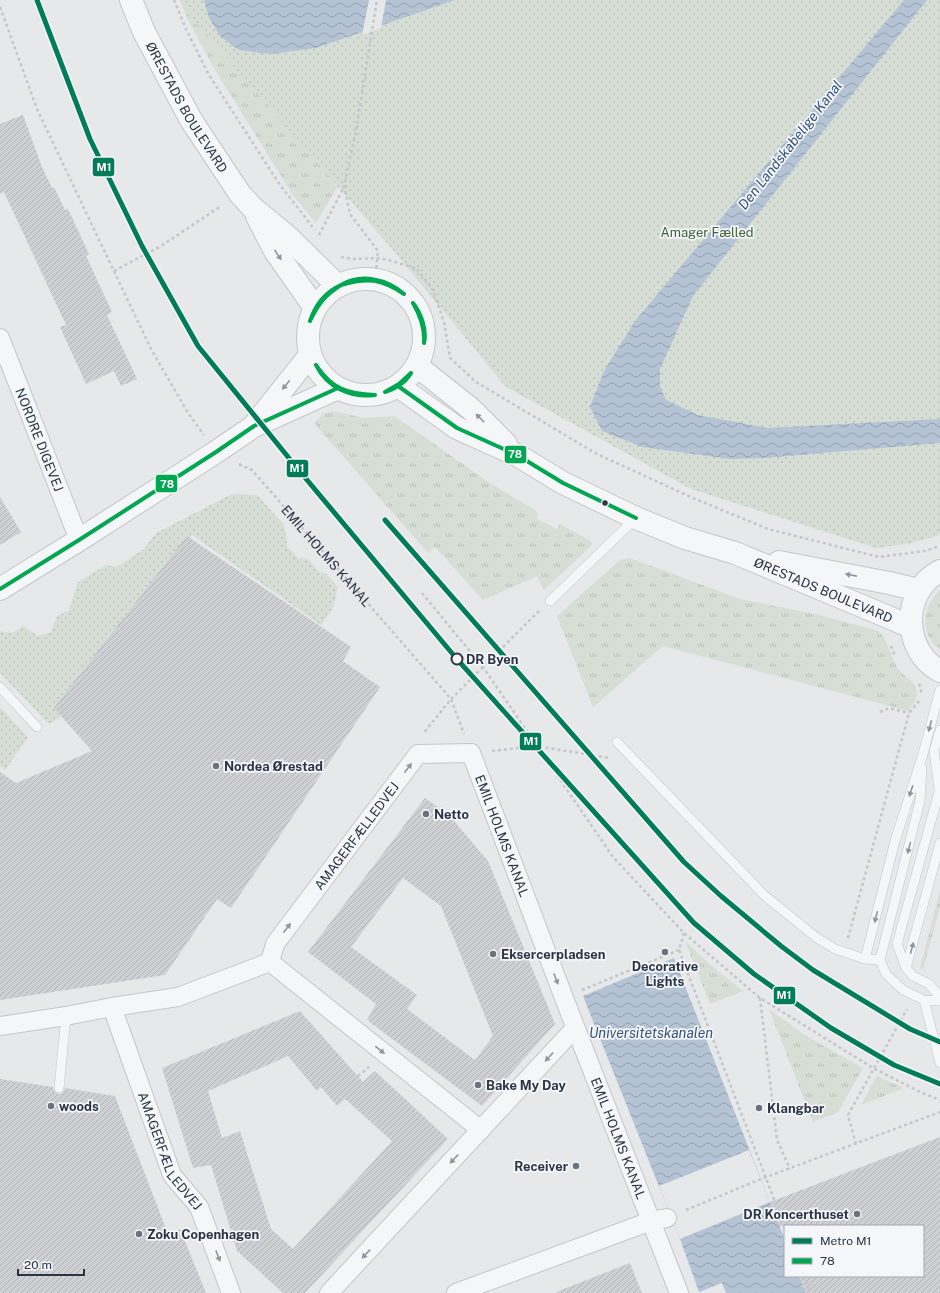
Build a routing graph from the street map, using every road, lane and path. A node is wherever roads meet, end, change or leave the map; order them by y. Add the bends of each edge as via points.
1 (131, 0) edge
2 (174, 0) edge
3 (377, 0) edge
4 (0, 7) edge
5 (344, 186) junction
6 (246, 201) junction
7 (318, 234) junction
8 (323, 240) dead end
9 (335, 255) dead end
10 (378, 258) junction
11 (114, 271) junction
12 (374, 280) junction
13 (338, 286) junction
14 (315, 308) junction
15 (2, 349) edge
16 (310, 355) junction
17 (417, 366) junction
18 (398, 386) junction
19 (338, 388) junction
20 (254, 426) junction
21 (216, 452) junction
22 (517, 455) junction
23 (636, 518) junction
24 (79, 540) junction
25 (940, 546) edge
26 (735, 553) junction
27 (940, 571) edge
28 (0, 589) edge
29 (919, 590) junction
30 (422, 593) dead end
31 (550, 601) joint
32 (910, 627) junction
33 (482, 666) junction
34 (940, 671) edge
35 (0, 688) edge
36 (940, 690) edge
37 (921, 694) dead end
38 (451, 699) junction
39 (880, 712) dead end
40 (909, 713) junction
41 (37, 727) dead end
42 (940, 730) edge
43 (617, 742) joint
44 (536, 746) junction
45 (471, 753) junction
46 (923, 754) junction
47 (939, 795) edge
48 (940, 843) edge
49 (684, 933) junction
50 (679, 950) junction
51 (845, 952) junction
52 (865, 959) junction
53 (880, 960) junction
54 (270, 962) junction
55 (906, 968) junction
56 (940, 997) edge
57 (564, 998) junction
58 (760, 998) junction
59 (924, 1000) junction
60 (940, 1001) edge
61 (112, 1007) junction
62 (66, 1016) junction
63 (0, 1026) edge
64 (575, 1028) junction
65 (940, 1063) edge
66 (873, 1068) junction
67 (59, 1088) dead end
68 (940, 1100) edge
69 (940, 1112) edge
70 (481, 1130) junction
71 (856, 1144) junction
72 (790, 1169) junction
73 (765, 1178) junction
74 (659, 1219) junction
75 (784, 1226) edge
76 (804, 1277) edge
77 (232, 1293) edge
78 (329, 1293) edge
79 (456, 1293) edge
80 (679, 1293) edge
81 (811, 1293) edge

1 - 6 street, ØRESTADS BOULEVARD via 144,32 191,120
2 - 7 path via 209,76 280,185
3 - 5 path via 356,132
4 - 11 path via 37,109
5 - 7 path
5 - 10 path via 350,214 378,251
6 - 11 path
6 - 13 street, ØRESTADS BOULEVARD via 287,236
6 -> 14 street, ØRESTADS BOULEVARD via 275,251
7 - 8 path
9 - 10 path via 353,260
10 - 12 path
10 - 25 path via 417,270 432,288 444,322 450,358 476,382 597,454 768,529 879,556 925,551
11 - 21 path via 151,349 188,413
12 - 13 street via 352,281
12 - 17 street via 396,287 408,296 417,308 424,337 423,352
13 - 14 street via 325,295
14 - 16 street via 309,323
15 - 24 street, NORDRE DIGEVEJ
16 - 19 street via 326,380
16 -> 20 street
17 - 18 street
22 -> 17 street, ØRESTADS BOULEVARD via 471,409
18 - 19 street via 384,393 368,395 353,394
18 - 22 street, ØRESTADS BOULEVARD via 457,428
19 - 20 street
20 - 21 street
21 - 24 street
21 - 38 path, EMIL HOLMS KANAL via 252,470
22 - 23 street, ØRESTADS BOULEVARD via 563,483
23 - 26 street, ØRESTADS BOULEVARD via 685,538
23 - 31 lane
24 - 28 street
29 -> 26 street, ØRESTADS BOULEVARD
26 - 32 street, ØRESTADS BOULEVARD
27 - 29 street via 932,575
29 - 32 street via 912,608
30 - 33 path
31 - 33 path
32 - 34 street via 915,644 924,659
33 - 38 path
33 - 44 path
35 - 41 lane
36 -> 46 lane
37 - 40 path via 918,703
38 - 45 path, EMIL HOLMS KANAL
39 - 40 path via 889,708
40 - 51 path
42 - 47 lane via 934,751
43 - 44 path via 613,758
43 - 51 lane via 765,896 817,938
44 - 45 path
44 - 49 path via 613,857
54 -> 45 street, AMAGERFÆLLEDVEJ via 275,944 418,754
45 -> 57 street, EMIL HOLMS KANAL
46 -> 52 lane via 895,841
46 -> 53 lane via 920,801
47 - 55 lane via 897,944
55 -> 48 lane
49 - 50 path
49 - 58 path
50 - 57 path
50 - 73 path
51 - 52 lane
52 - 53 lane
53 - 59 lane via 886,974 903,990
54 - 61 street via 178,997
54 -> 70 street
55 - 56 lane via 913,976 929,984
57 - 64 street, EMIL HOLMS KANAL
58 - 66 path
58 - 72 path via 777,1140
59 - 60 lane
59 - 65 lane
59 - 66 path via 908,1006
61 - 62 street
61 -> 77 street, AMAGERFÆLLEDVEJ via 172,1175 199,1207
62 - 63 street
62 - 67 lane
64 -> 70 street
64 - 74 street, EMIL HOLMS KANAL
66 - 68 path
66 - 71 path via 848,1115
69 - 71 path
70 -> 78 street
71 - 72 path
72 - 73 path
73 - 74 path
73 - 75 path
74 - 79 street
74 - 80 street, EMIL HOLMS KANAL via 668,1264
76 - 81 path

